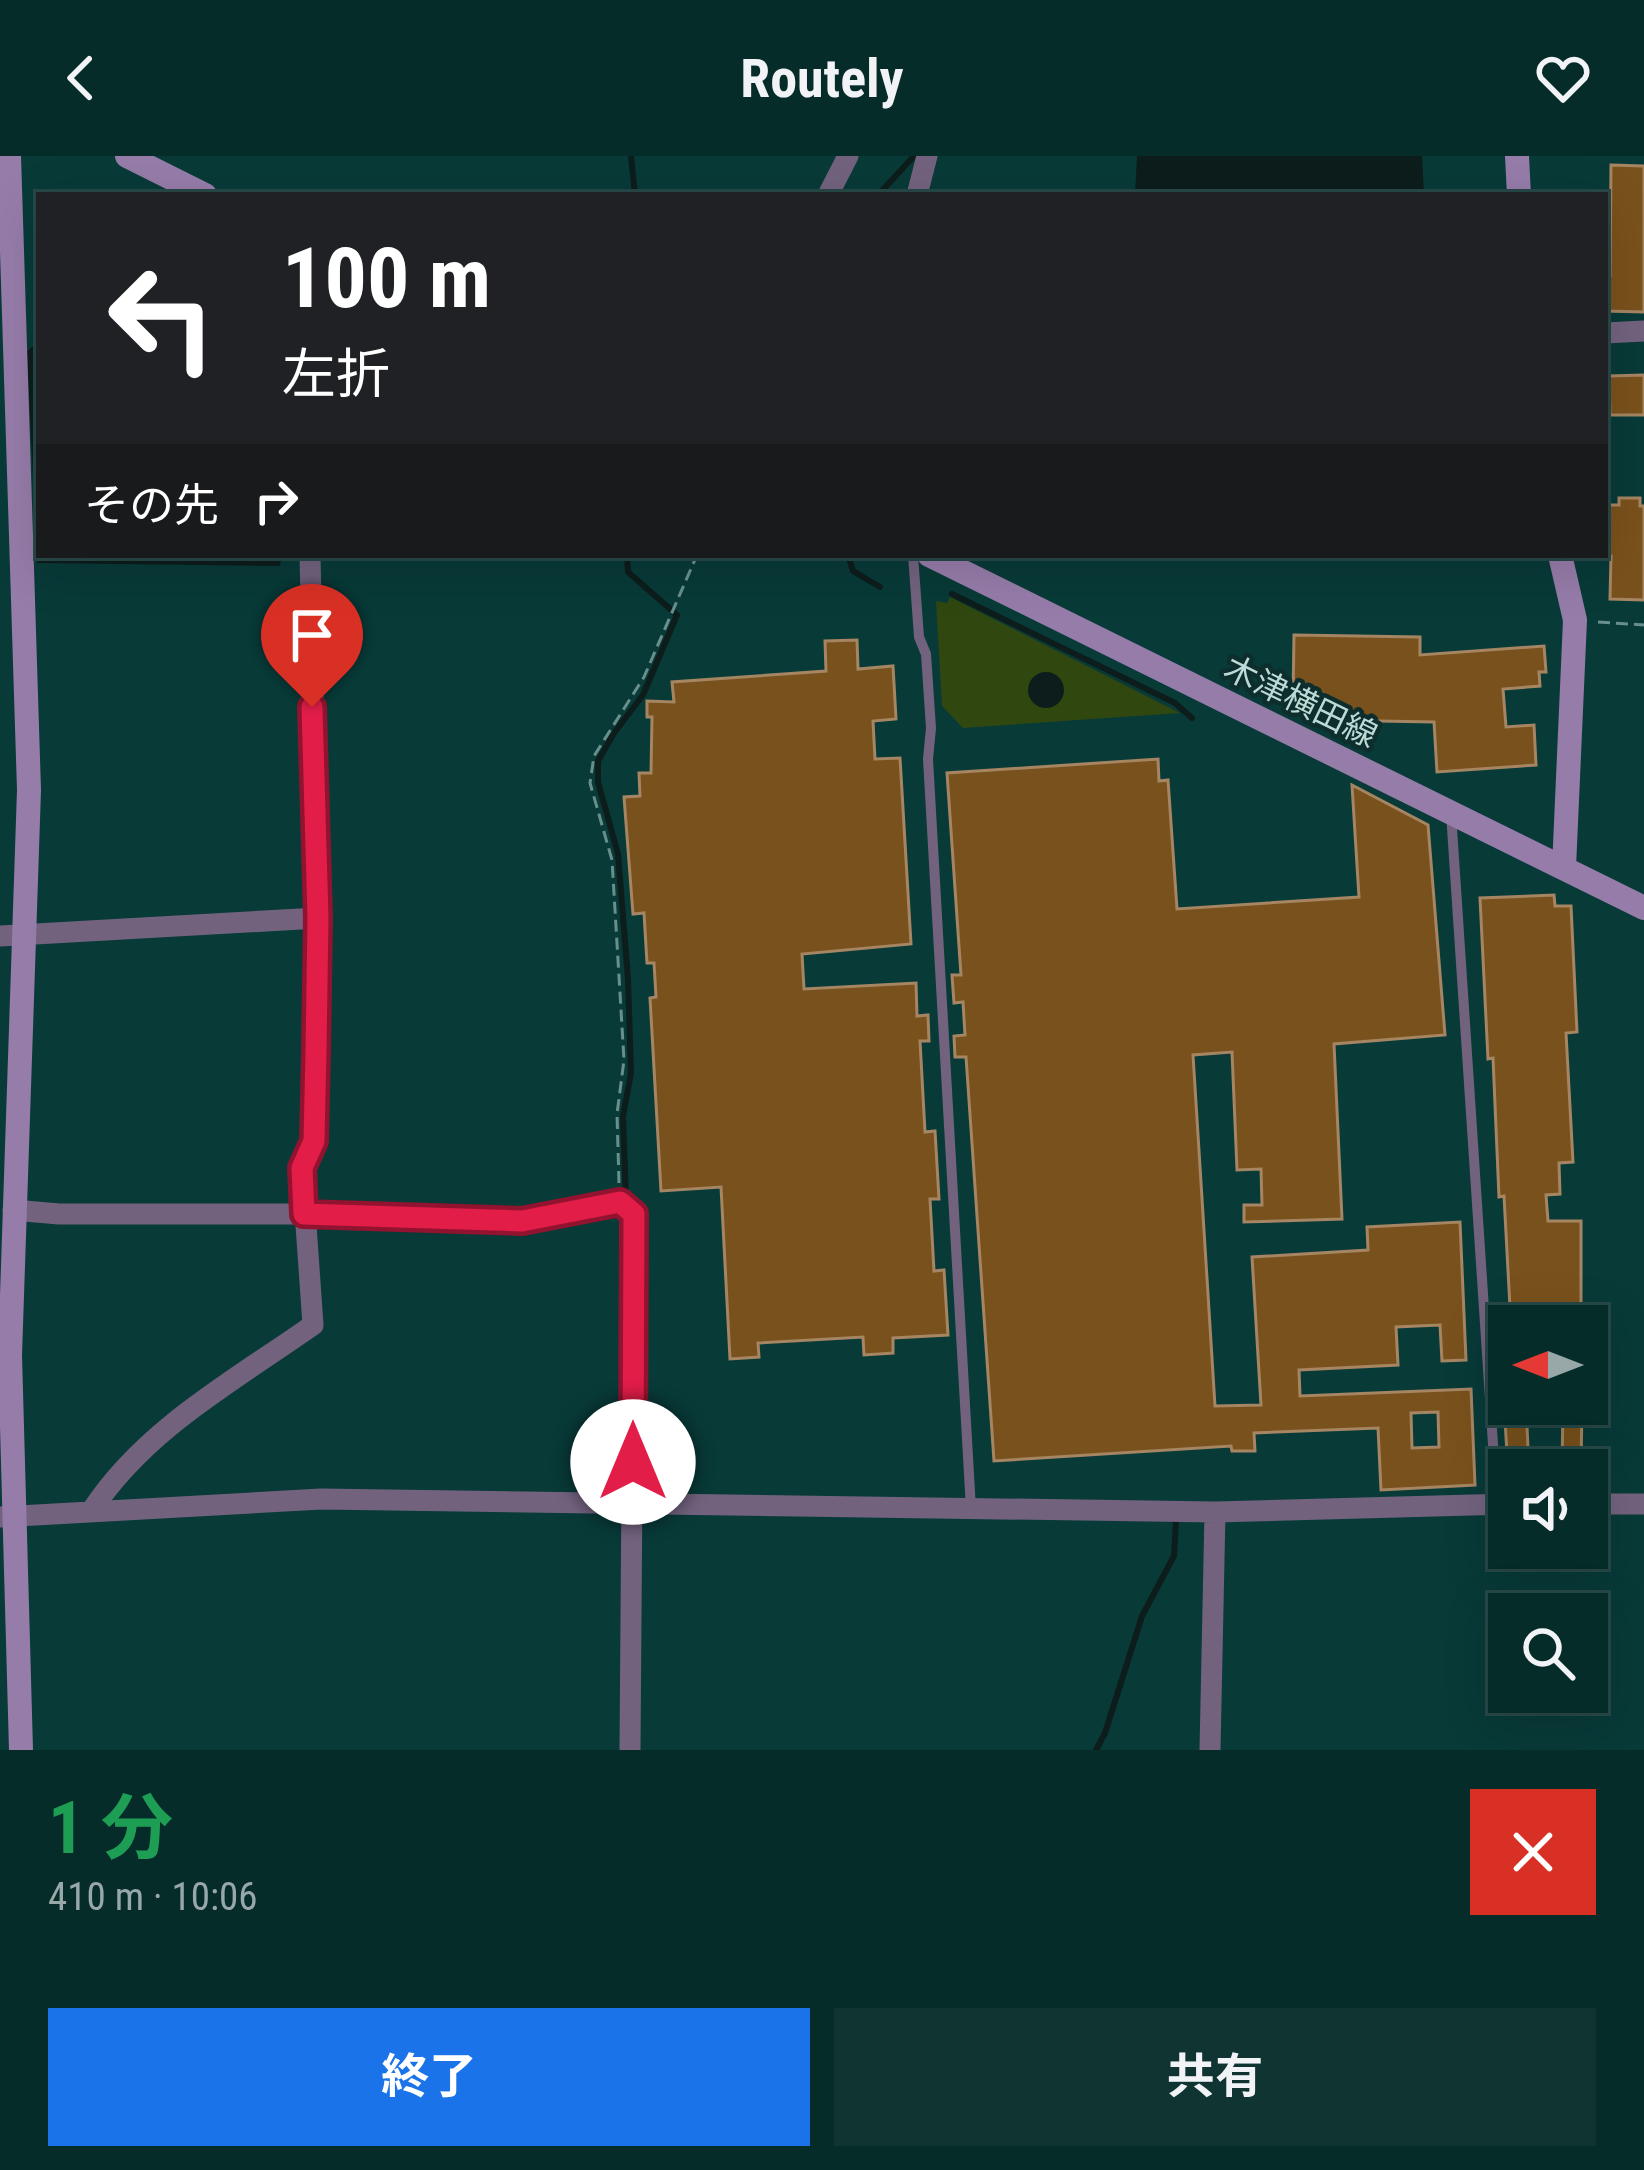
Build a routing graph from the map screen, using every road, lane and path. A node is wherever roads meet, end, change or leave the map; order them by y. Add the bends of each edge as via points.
1 (9, 156) edge
2 (127, 156) edge
3 (848, 156) edge
4 (927, 156) edge
5 (1517, 156) edge
6 (199, 192) edge
7 (830, 192) edge
8 (918, 192) edge
9 (1519, 192) edge
10 (1644, 331) edge
11 (1608, 332) edge
12 (310, 558) edge
13 (696, 558) edge
14 (913, 558) edge
15 (935, 558) edge
16 (1561, 558) edge
17 (1573, 611) junction
18 (1644, 625) edge
19 (1451, 811) junction
20 (1564, 868) junction
21 (1644, 908) edge
22 (318, 918) junction
23 (11, 935) edge
24 (627, 1208) junction
25 (14, 1210) junction
26 (304, 1214) junction
27 (1499, 1449) edge
28 (633, 1504) junction
29 (1488, 1504) edge
30 (1608, 1504) edge
31 (1644, 1504) edge
32 (92, 1510) junction
33 (971, 1510) junction
34 (1216, 1513) junction
35 (8, 1515) edge
36 (21, 1750) edge
37 (630, 1750) edge
38 (1210, 1750) edge

1 - 23 main road via 29,790
2 - 6 main road
3 - 7 street
4 - 8 street
5 - 9 main road
10 - 11 street
12 - 22 street
13 - 24 path via 644,677 594,756 590,783 612,860
14 - 33 lane via 931,728
15 - 19 main road, 木津横田線
16 - 17 main road
17 - 18 path
17 - 20 main road
19 - 20 main road, 木津横田線
19 - 27 lane
20 - 21 main road, 木津横田線
22 - 23 street
22 - 26 street via 314,1141 302,1168
23 - 25 main road
24 - 26 street via 522,1221
24 - 28 street
25 - 26 street
25 - 35 main road
26 - 32 street via 313,1325 145,1444
28 - 32 street via 321,1499
28 - 33 street
28 - 37 street
29 - 34 street
30 - 31 street
32 - 35 street
33 - 34 street
34 - 38 street
35 - 36 main road

